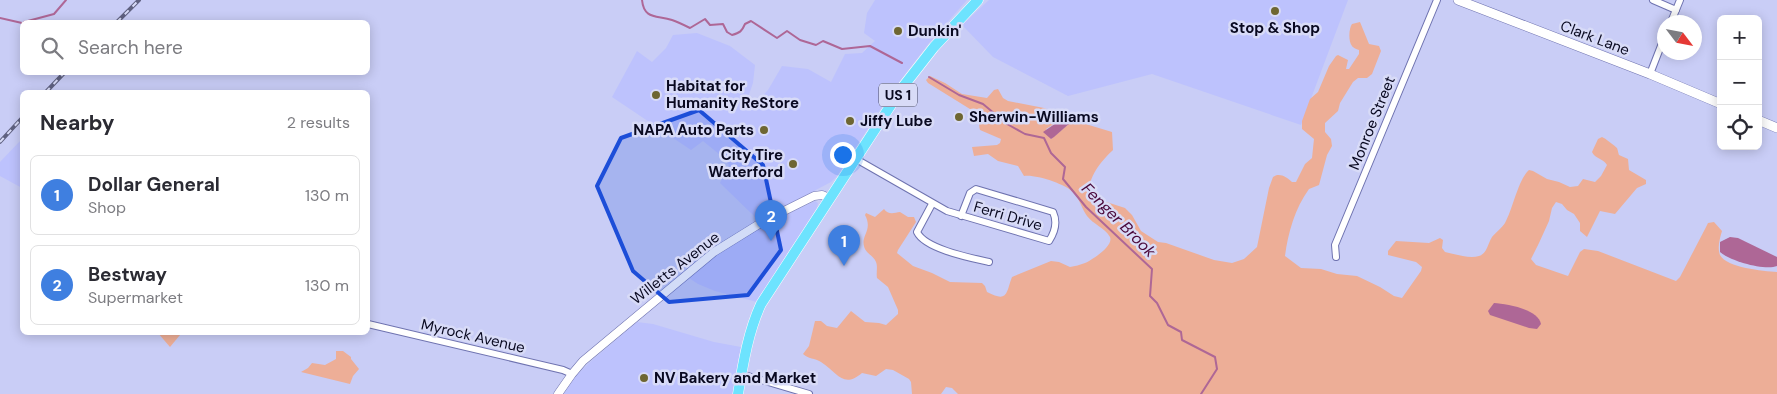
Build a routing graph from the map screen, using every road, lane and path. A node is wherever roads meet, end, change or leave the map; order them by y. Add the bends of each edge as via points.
1 (978, 0) edge
2 (1437, 0) edge
3 (1458, 0) edge
4 (1652, 0) edge
5 (1680, 0) edge
6 (1676, 10) junction
7 (1674, 15) edge
8 (1657, 56) edge
9 (1650, 74) junction
10 (1717, 102) edge
11 (1762, 122) edge
12 (1777, 128) edge
13 (856, 159) junction
14 (829, 198) junction
15 (932, 204) junction
16 (961, 216) junction
17 (1336, 257) dead end
18 (989, 262) dead end
19 (370, 324) edge
20 (572, 374) junction
21 (741, 374) junction
22 (558, 394) edge
23 (738, 394) edge
24 (809, 394) edge

1 - 13 main road, US 1 via 912,74
2 - 17 street, Monroe Street via 1335,245
3 - 9 main road, Clark Lane
4 - 6 street
5 - 6 street
6 - 7 street
8 - 9 street
9 - 10 main road, Clark Lane
11 - 12 main road
13 - 14 main road, US 1
13 - 15 street, Ferri Drive
14 - 20 street, Willetts Avenue via 814,196 714,252
14 - 21 main road, US 1 via 761,304
15 - 16 street, Ferri Drive
15 - 18 street via 917,232 920,238
16 - 16 street, Ferri Drive via 970,193 976,189 1053,212 1056,220 1054,234 1049,241
19 - 20 street, Myrock Avenue
20 - 22 street, Willetts Avenue
21 - 23 main road, US 1
21 - 24 street

